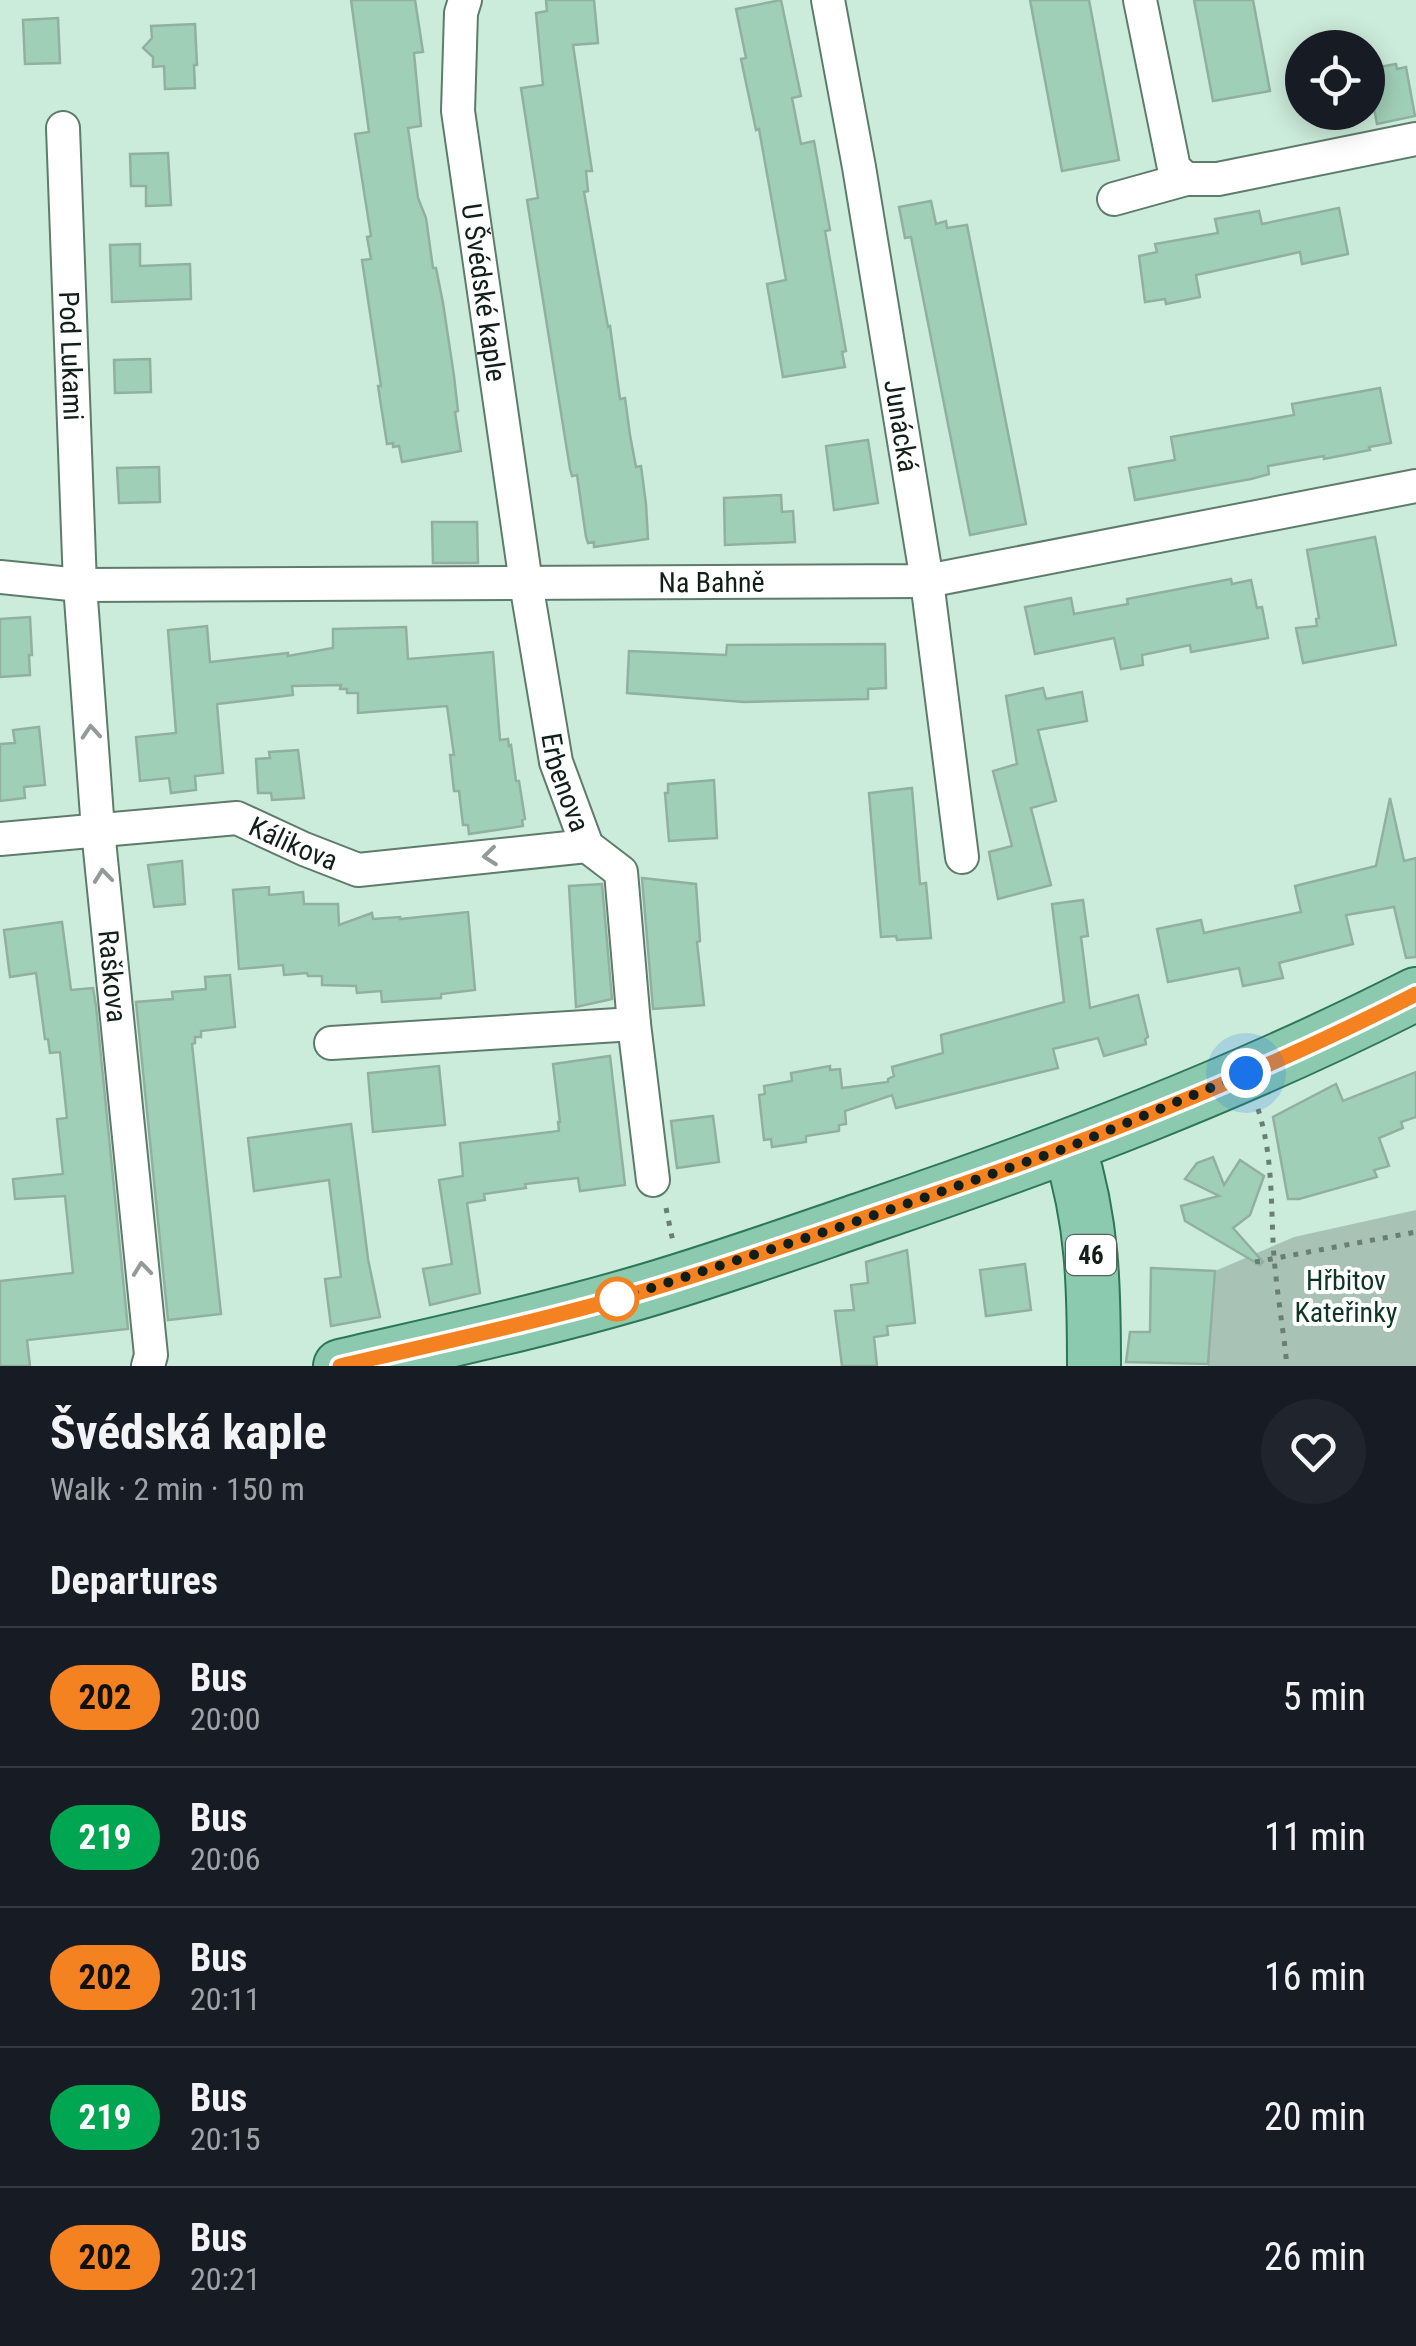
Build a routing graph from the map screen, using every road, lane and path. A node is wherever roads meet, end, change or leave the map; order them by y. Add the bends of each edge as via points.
1 (465, 0) edge
2 (828, 0) edge
3 (1140, 0) edge
4 (63, 128) dead end
5 (1416, 139) edge
6 (1186, 179) junction
7 (1114, 199) dead end
8 (1416, 486) edge
9 (0, 577) edge
10 (928, 582) junction
11 (526, 583) junction
12 (80, 585) junction
13 (98, 830) junction
14 (0, 839) edge
15 (587, 846) junction
16 (962, 856) dead end
17 (1416, 994) edge
18 (634, 1024) junction
19 (331, 1042) dead end
20 (1266, 1138) dead end
21 (1069, 1147) junction
22 (652, 1180) joint
23 (1416, 1232) edge
24 (1275, 1259) junction
25 (1255, 1262) dead end
26 (683, 1278) junction
27 (148, 1366) edge
28 (340, 1366) edge
29 (1094, 1366) edge
30 (1288, 1366) edge

1 - 11 street, U Švédské kaple via 458,111
2 - 10 street, Junácká
3 - 6 street via 1174,168
4 - 12 street, Pod Lukami
5 - 6 street via 1218,179
6 - 7 street
8 - 10 street, Na Bahně
9 - 12 street, Na Bahně
10 - 11 street, Na Bahně
10 - 16 street, Junácká
11 - 12 street, Na Bahně
11 - 15 street, Erbenova via 556,762
13 -> 12 street, Raškova
13 - 14 street, Kálikova
15 -> 13 street, Kálikova via 358,870 237,818
27 -> 13 street, Raškova
15 - 18 street, Erbenova via 621,872
17 - 21 main road
18 - 19 street
18 - 22 street, Erbenova
20 - 24 path
21 - 26 main road
21 - 29 main road, 46 via 1090,1245
22 - 26 path via 662,1178
23 - 24 path
24 - 25 path
24 - 30 path
26 - 28 main road

